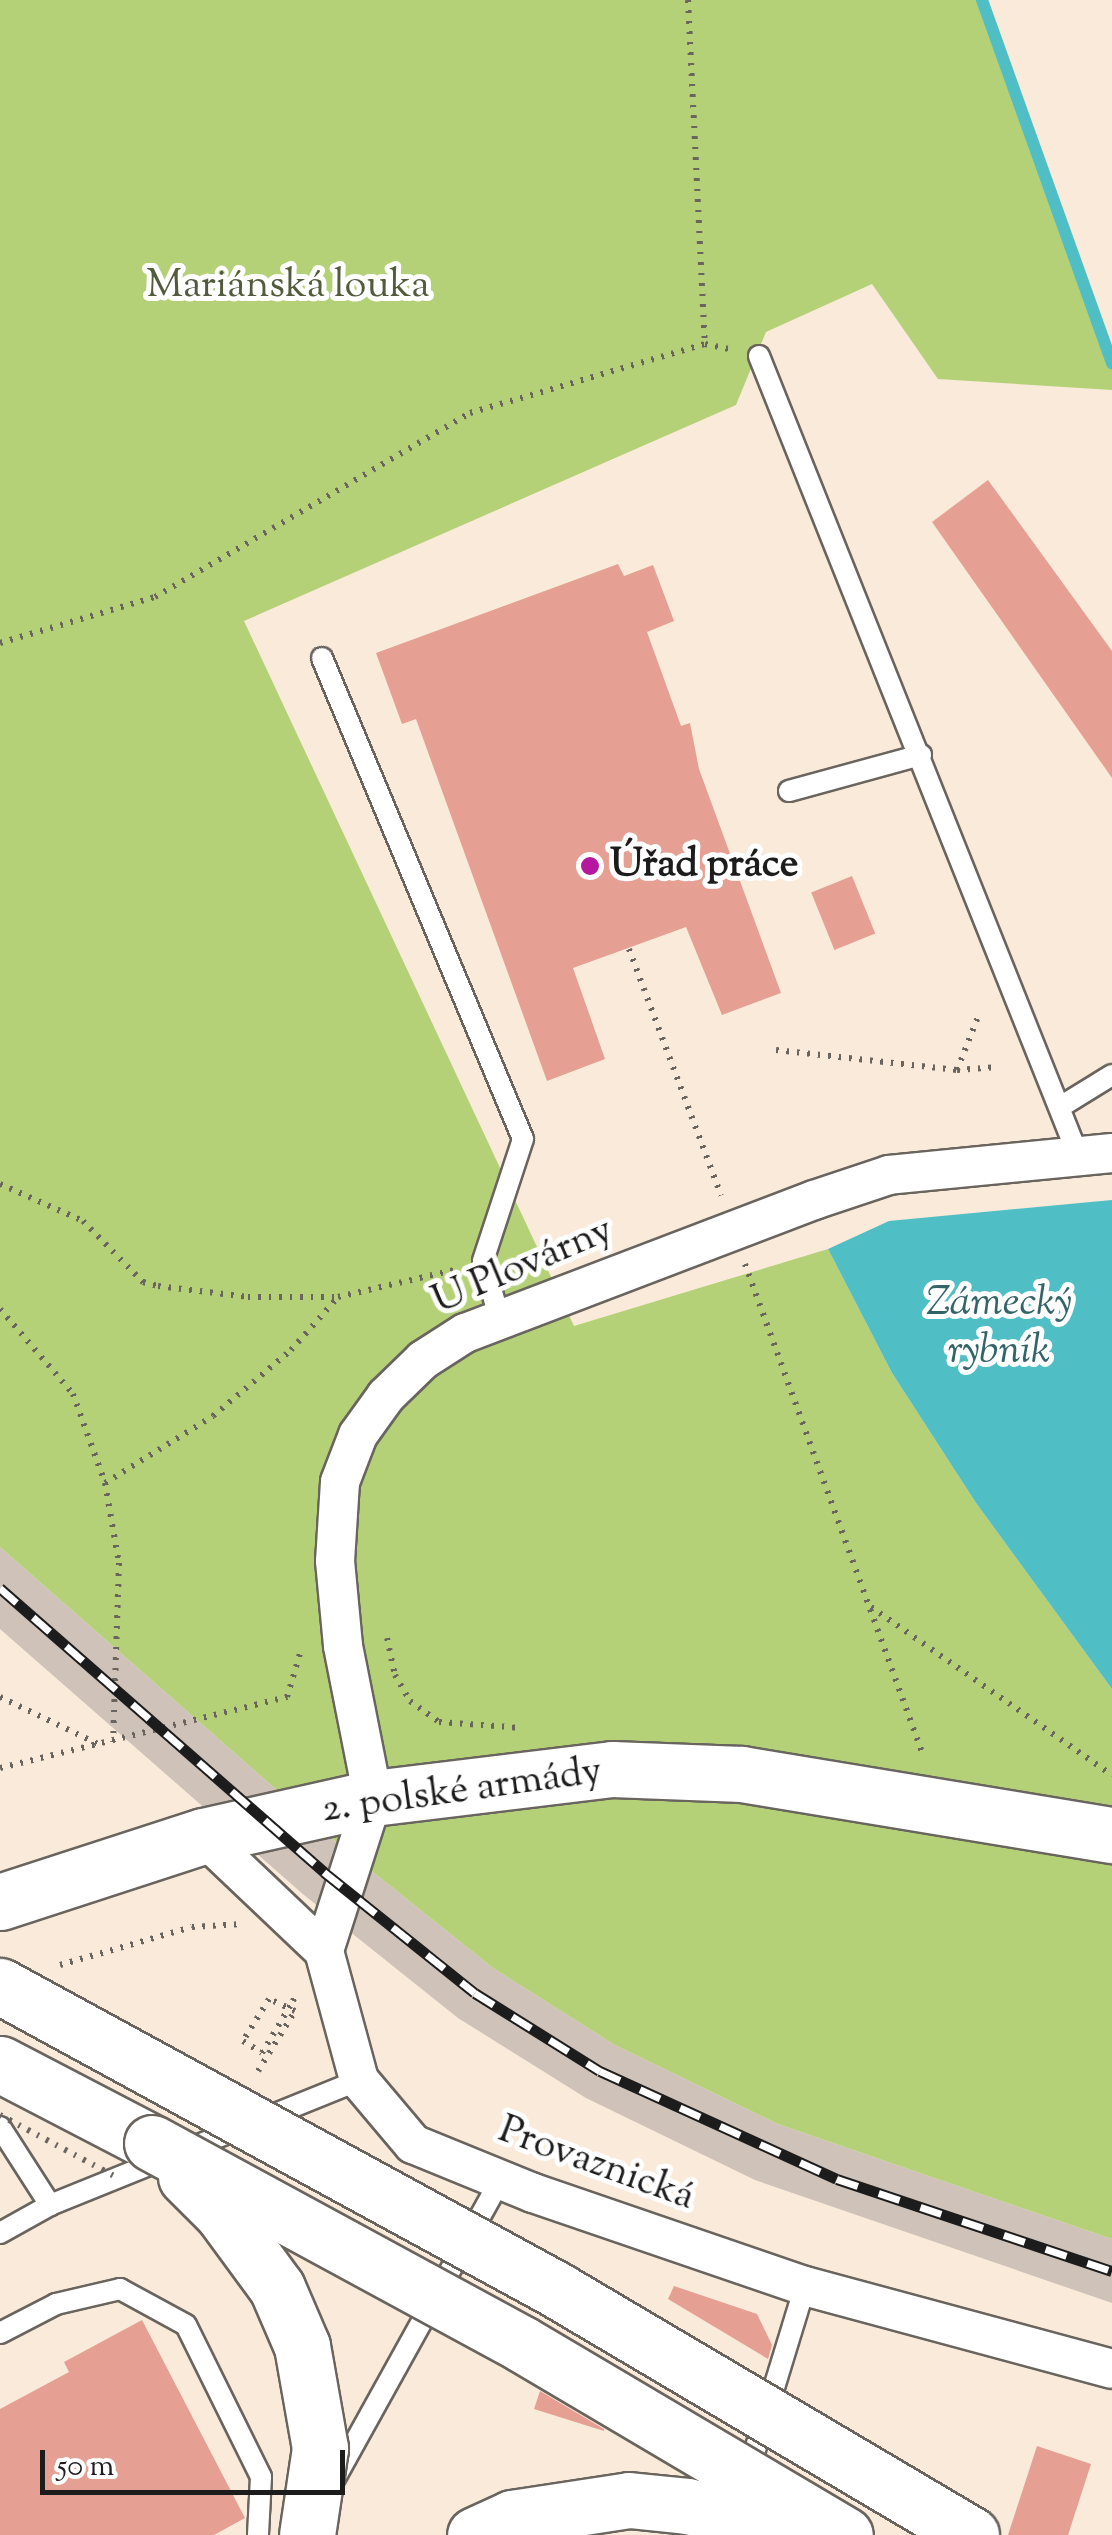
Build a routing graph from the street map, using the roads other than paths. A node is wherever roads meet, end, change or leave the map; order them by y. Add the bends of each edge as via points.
1 (759, 356) road end
2 (322, 658) dead end
3 (922, 755) junction
4 (789, 791) dead end
5 (1112, 1075) edge
6 (1060, 1108) junction
7 (1095, 1154) edge
8 (500, 1320) junction
9 (373, 1798) junction
10 (1112, 1835) edge
11 (203, 1836) junction
12 (0, 1902) edge
13 (324, 1952) junction
14 (0, 1986) edge
15 (0, 2064) edge
16 (359, 2080) junction
17 (0, 2127) edge
18 (138, 2163) junction
19 (500, 2180) junction
20 (50, 2204) junction
21 (0, 2233) edge
22 (805, 2286) junction
23 (0, 2332) edge
24 (1112, 2369) edge
25 (258, 2535) edge
26 (281, 2535) edge
27 (307, 2535) edge
28 (475, 2535) edge
29 (729, 2535) edge
30 (811, 2535) edge
31 (845, 2535) edge
32 (970, 2535) edge

1 - 3 lane
2 - 8 lane via 523,1139 483,1261
3 - 4 lane
3 - 6 lane
5 - 6 lane
6 - 7 lane
7 - 8 street, U Plovárny via 889,1175
8 - 9 street, U Plovárny via 424,1360 386,1396 358,1435 340,1482 334,1561
9 - 10 main road, 2. polské armády via 612,1769 742,1774
9 - 11 main road, 2. polské armády
9 - 13 street
11 - 12 main road, 2. polské armády
11 - 13 street
13 - 16 street, Provaznická
14 - 32 main road, bridge via 557,2290
15 - 18 main road
16 - 19 street, Provaznická via 414,2144
16 - 20 lane
17 - 20 lane
18 - 27 main road, bridge via 233,2228 277,2288 302,2346 320,2448
18 - 31 main road, bridge via 522,2344
19 - 22 street, Provaznická
19 - 26 lane via 330,2486
20 - 21 lane
22 - 24 street, Provaznická
22 - 29 lane
23 - 25 lane via 56,2304 120,2289 186,2326 261,2477
28 - 30 main road, bridge via 512,2518 628,2500 687,2506

